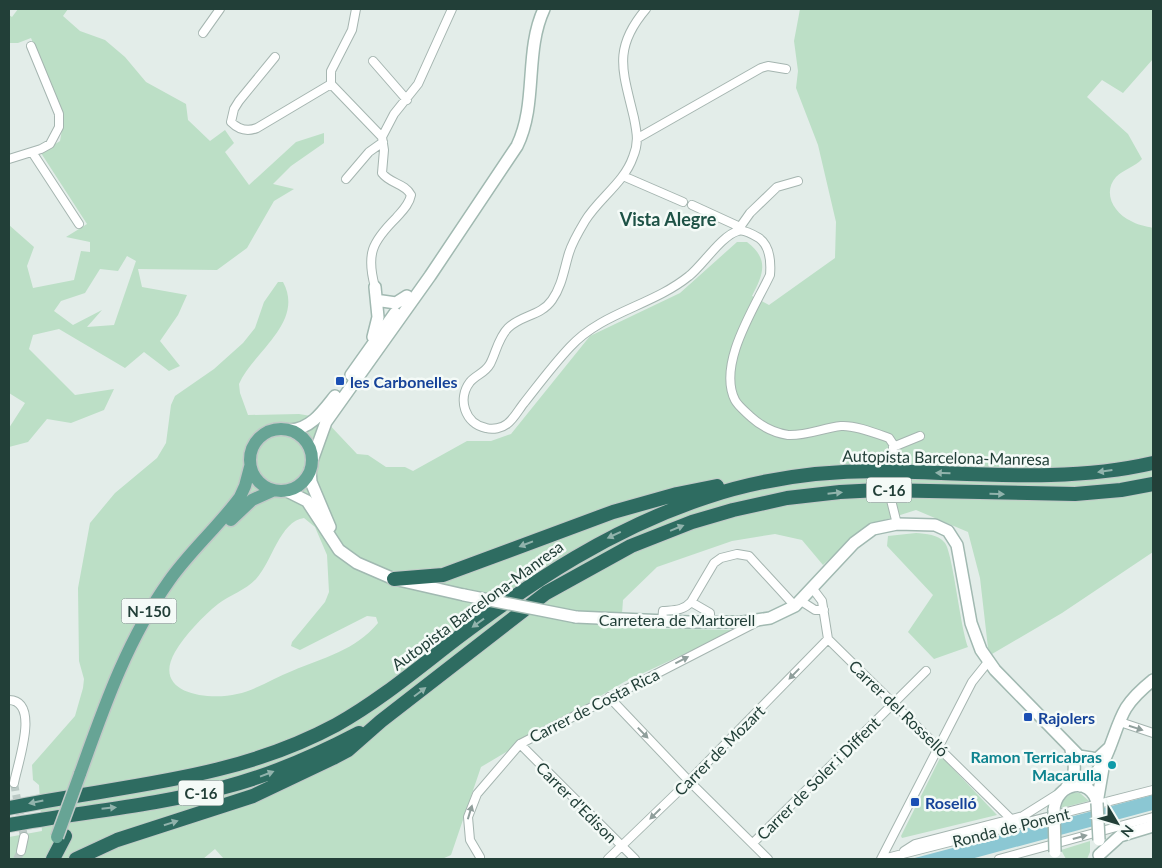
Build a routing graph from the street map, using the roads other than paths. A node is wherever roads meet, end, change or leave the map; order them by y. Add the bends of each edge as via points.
1 (220, 9) edge
2 (356, 9) edge
3 (452, 9) edge
4 (544, 9) edge
5 (646, 9) edge
6 (203, 33) dead end
7 (31, 46) dead end
8 (275, 57) dead end
9 (373, 61) dead end
10 (786, 69) dead end
11 (331, 84) junction
12 (407, 100) junction
13 (638, 138) junction
14 (382, 139) junction
15 (32, 152) junction
16 (9, 158) edge
17 (623, 176) junction
18 (346, 179) dead end
19 (798, 181) dead end
20 (683, 202) dead end
21 (692, 205) dead end
22 (79, 224) dead end
23 (739, 229) junction
24 (457, 233) junction
25 (375, 287) junction
26 (407, 296) junction
27 (382, 302) junction
28 (393, 316) junction
29 (387, 337) junction
30 (368, 348) junction
31 (290, 430) junction
32 (920, 436) dead end
33 (1153, 463) edge
34 (311, 465) junction
35 (250, 467) junction
36 (758, 482) junction
37 (1153, 484) edge
38 (272, 491) junction
39 (287, 491) junction
40 (891, 500) tunnel mouth
41 (897, 524) junction
42 (334, 543) junction
43 (394, 579) junction
44 (813, 589) junction
45 (691, 602) junction
46 (798, 604) junction
47 (824, 610) junction
48 (762, 620) junction
49 (662, 621) junction
50 (710, 622) junction
51 (828, 639) junction
52 (988, 662) junction
53 (926, 671) dead end
54 (1153, 680) edge
55 (609, 698) junction
56 (9, 700) edge
57 (893, 704) junction
58 (381, 722) junction
59 (1120, 722) junction
60 (1153, 733) edge
61 (520, 744) junction
62 (938, 745) junction
63 (1075, 753) junction
64 (1106, 753) junction
65 (84, 774) junction
66 (689, 781) junction
67 (14, 783) dead end
68 (1063, 790) junction
69 (1153, 790) edge
70 (1091, 793) junction
71 (9, 808) edge
72 (1153, 817) edge
73 (1011, 819) junction
74 (9, 825) edge
75 (1153, 826) edge
76 (61, 837) junction
77 (24, 838) tunnel mouth
78 (753, 843) junction
79 (622, 846) junction
80 (21, 851) tunnel mouth
81 (897, 855) junction
82 (1056, 856) edge
83 (1099, 857) edge
84 (48, 859) edge
85 (53, 859) edge
86 (57, 859) edge
87 (76, 859) edge
88 (479, 859) edge
89 (608, 859) edge
90 (635, 859) edge
91 (768, 859) edge
92 (882, 859) edge
93 (999, 859) edge

1 - 6 street
2 - 11 street via 352,30 330,71
3 - 12 street via 418,84
4 - 24 main road via 537,30 529,106 522,136
5 - 13 street via 629,31 624,47 623,64
7 - 15 street via 60,120 50,144
8 - 11 street via 234,109 231,122 238,128 248,131 257,128
9 - 12 street
10 - 13 street via 761,68
11 - 14 street
12 - 14 street via 394,114
13 - 17 street via 632,161
14 - 18 street
14 - 25 street via 382,173 406,188 410,195 406,207 373,247 369,264
15 - 16 street
15 - 22 street
17 - 20 street
17 - 23 street via 584,222 569,251 553,299 546,308 517,321 506,330 490,365 468,385 463,404 471,421 484,428 495,429 508,424 552,366 589,330 605,319 675,287
19 - 23 street via 778,188 750,213
21 - 23 street
23 - 32 street via 761,240 771,265 770,275 733,357 730,371 735,400 756,421 772,431 787,435 842,426 889,438 893,451
24 - 26 main road
24 - 29 main road
25 - 27 main road
25 - 30 main road via 378,317
26 - 27 main road via 396,302
26 - 28 main road
27 - 28 main road
28 - 29 main road
28 - 30 main road
29 - 34 main road via 326,422
30 - 31 main road via 321,414 300,429
31 - 34 main road via 307,443
31 - 35 main road via 275,429 261,436 250,452
33 -> 36 highway, Autopista Barcelona-Manresa / C-16 via 1060,476 874,471
34 - 39 main road via 303,483
34 - 42 main road via 311,482 333,532
35 - 38 main road via 257,481
35 - 65 main road, N-150 via 240,497 187,557 140,627 116,677
36 -> 43 highway via 677,494 613,512 442,575
36 -> 71 highway, Autopista Barcelona-Manresa / C-16 via 657,515 576,555 541,577 374,700 336,724 296,743 229,767 181,779
58 -> 37 highway, C-16 via 546,593 631,546 692,522 787,498 879,490 1075,494
38 - 39 main road
38 - 65 main road, N-150 via 252,500 242,509 193,560 167,596 128,667
39 - 42 main road, Carretera de Martorell via 307,501
40 - 41 street
41 - 44 main road, Carretera de Martorell via 879,527 861,537
41 - 52 main road, Carretera de Martorell via 935,525 951,534 958,549 972,628
42 - 43 main road, Carretera de Martorell via 357,563
43 - 49 main road, Carretera de Martorell, bridge via 576,617
44 - 46 main road, Carretera de Martorell
44 - 47 street
45 - 46 street via 714,563 737,554 749,556
45 - 49 street via 686,608 663,611
45 - 50 street via 710,613
46 - 47 street
46 - 48 main road, Carretera de Martorell
47 - 51 street
48 - 50 main road, Carretera de Martorell
55 -> 48 street, Carrer de Costa Rica
49 - 50 main road, Carretera de Martorell
51 - 57 street, Carrer del Rosselló
51 -> 66 street, Carrer de Mozart
52 - 62 street via 973,680
52 - 63 main road, Carretera de Martorell
53 - 57 street, Carrer de Soler i Diffent
54 - 59 main road via 1132,700
55 - 61 street, Carrer de Costa Rica
55 -> 66 street
56 - 67 street via 20,704 26,713 24,741
57 - 62 street, Carrer del Rosselló
57 - 78 street, Carrer de Soler i Diffent
74 -> 58 highway, C-16 via 170,800 226,787 263,776
87 -> 58 highway via 111,843 253,796 348,750
59 -> 60 street
59 - 64 main road
61 - 79 street, Carrer d'Edison
88 -> 61 street, Carrer de Costa Rica via 470,840 468,817 477,794
62 - 73 street, Carrer del Rosselló
62 - 92 street
63 - 64 main road via 1092,760
63 - 68 main road via 1073,779
63 - 70 main road
64 - 70 main road
64 - 70 main road
65 - 76 main road, N-150, bridge
66 - 78 street
66 -> 79 street, Carrer de Mozart
68 - 70 main road
68 - 73 street, Ronda de Ponent via 1030,813
68 - 82 main road, bridge via 1055,801 1054,810
69 - 81 street, Ronda de Ponent
70 - 83 main road, bridge
93 -> 72 street, Ronda de Ponent
73 - 81 street, Ronda de Ponent via 915,844
75 - 83 main road via 1120,836
76 - 84 main road, N-150
76 - 85 highway
76 - 86 main road, N-150
77 - 80 street
78 - 91 street
79 - 89 street, Carrer de Mozart
79 - 90 street, Carrer d'Edison
81 - 92 street, Ronda de Ponent

